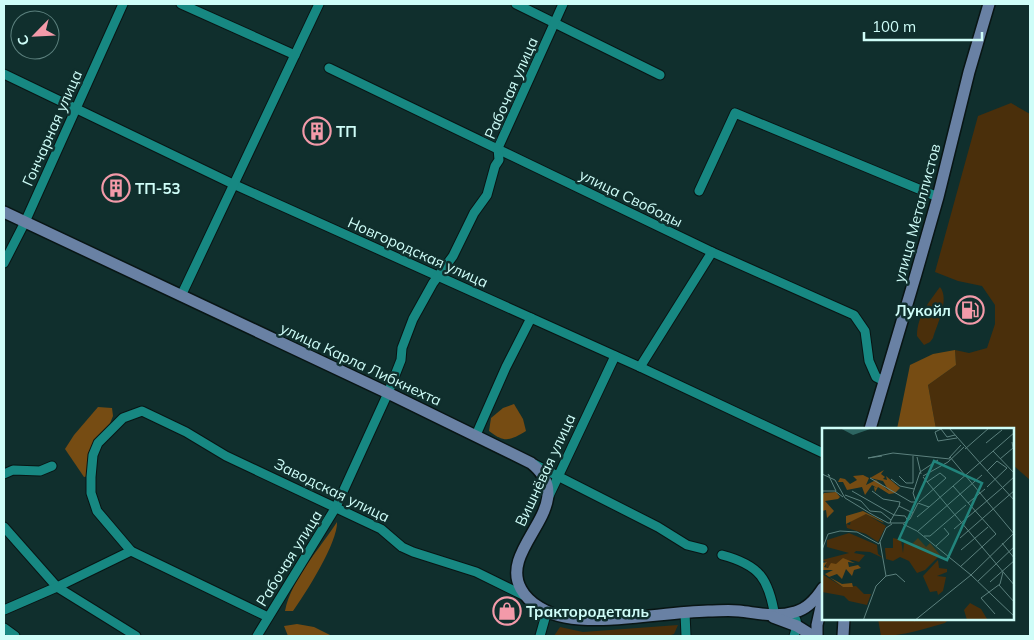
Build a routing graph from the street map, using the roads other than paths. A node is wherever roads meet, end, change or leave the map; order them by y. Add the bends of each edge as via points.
1 (123, 4) edge
2 (181, 4) edge
3 (319, 4) edge
4 (516, 4) edge
5 (563, 4) edge
6 (990, 4) edge
7 (555, 22) junction
8 (295, 55) junction
9 (329, 68) dead end
10 (4, 74) edge
11 (660, 75) dead end
12 (76, 110) junction
13 (498, 148) junction
14 (233, 184) junction
15 (699, 191) dead end
16 (938, 197) junction
17 (4, 212) edge
18 (25, 222) junction
19 (712, 252) junction
20 (4, 263) edge
21 (438, 276) junction
22 (181, 296) junction
23 (531, 318) junction
24 (615, 356) junction
25 (640, 367) junction
26 (884, 381) junction
27 (388, 393) junction
28 (870, 428) edge
29 (476, 435) junction
30 (822, 454) edge
31 (531, 463) junction
32 (52, 466) dead end
33 (4, 474) edge
34 (558, 476) junction
35 (548, 499) junction
36 (336, 507) junction
37 (4, 526) edge
38 (703, 549) dead end
39 (131, 551) junction
40 (722, 554) dead end
41 (57, 587) junction
42 (822, 589) edge
43 (527, 597) junction
44 (822, 602) edge
45 (4, 610) edge
46 (547, 611) junction
47 (685, 613) junction
48 (794, 613) junction
49 (268, 616) junction
50 (775, 616) junction
51 (844, 620) edge
52 (4, 628) edge
53 (795, 631) edge
54 (15, 636) edge
55 (136, 636) edge
56 (257, 636) edge
57 (540, 636) edge
58 (686, 636) edge
59 (812, 636) edge
60 (817, 636) edge
61 (843, 636) edge

1 - 12 street, Гончарная улица
2 - 8 street
3 - 8 street
4 - 7 street
5 - 7 street, Рабочая улица
6 - 16 main road, улица Металлистов via 969,72
7 - 11 street
7 - 13 street, Рабочая улица
8 - 14 street
9 - 13 street, улица Свободы
10 - 12 street, Новгородская улица
12 - 14 street, Новгородская улица
12 - 18 street, Гончарная улица
13 - 19 street, улица Свободы
13 - 21 street, Рабочая улица via 498,160 487,195
14 - 21 street, Новгородская улица
14 - 22 street
15 - 16 street via 735,113
16 - 26 main road, улица Металлистов
17 - 18 main road, улица Карла Либкнехта
18 - 20 street, Гончарная улица
18 - 22 main road, улица Карла Либкнехта
19 - 25 street
19 - 26 street, улица Свободы via 854,315 865,331 869,361 876,377
21 - 23 street, Новгородская улица
21 - 27 street, Рабочая улица via 413,318
22 - 27 main road, улица Карла Либкнехта
23 - 24 street, Новгородская улица
23 - 29 street
24 - 25 street, Новгородская улица
24 - 34 street, Вишнёвая улица
25 - 30 street, Новгородская улица
26 - 28 main road, улица Металлистов
27 - 29 main road, улица Карла Либкнехта
27 - 36 street, Рабочая улица
29 - 31 main road, улица Карла Либкнехта
31 - 34 street, улица Карла Либкнехта
31 - 35 main road via 547,482
32 - 33 street via 40,471 13,470
34 - 35 street, Вишнёвая улица
34 - 38 street, улица Карла Либкнехта via 687,545
35 - 43 main road, Вишнёвая улица via 517,570 519,584
36 - 39 street, Заводская улица via 226,456 142,411 123,418 98,442 93,455 91,493 97,511
36 - 43 street, Заводская улица via 381,529 402,547 476,572
36 - 49 street, Рабочая улица
37 - 41 street
39 - 41 street
39 - 49 street
40 - 50 street via 738,559 762,575 768,585
41 - 45 street
41 - 55 street
42 - 48 main road via 812,603
43 - 46 main road, Заводская улица
44 - 60 main road
46 - 47 main road, Заводская улица via 563,617 588,619
46 - 57 street
47 - 50 main road, Заводская улица via 738,611
47 - 58 street
48 - 50 main road
48 - 53 street
49 - 56 street, Рабочая улица
50 - 53 main road
51 - 61 main road
52 - 54 street
53 - 59 main road

